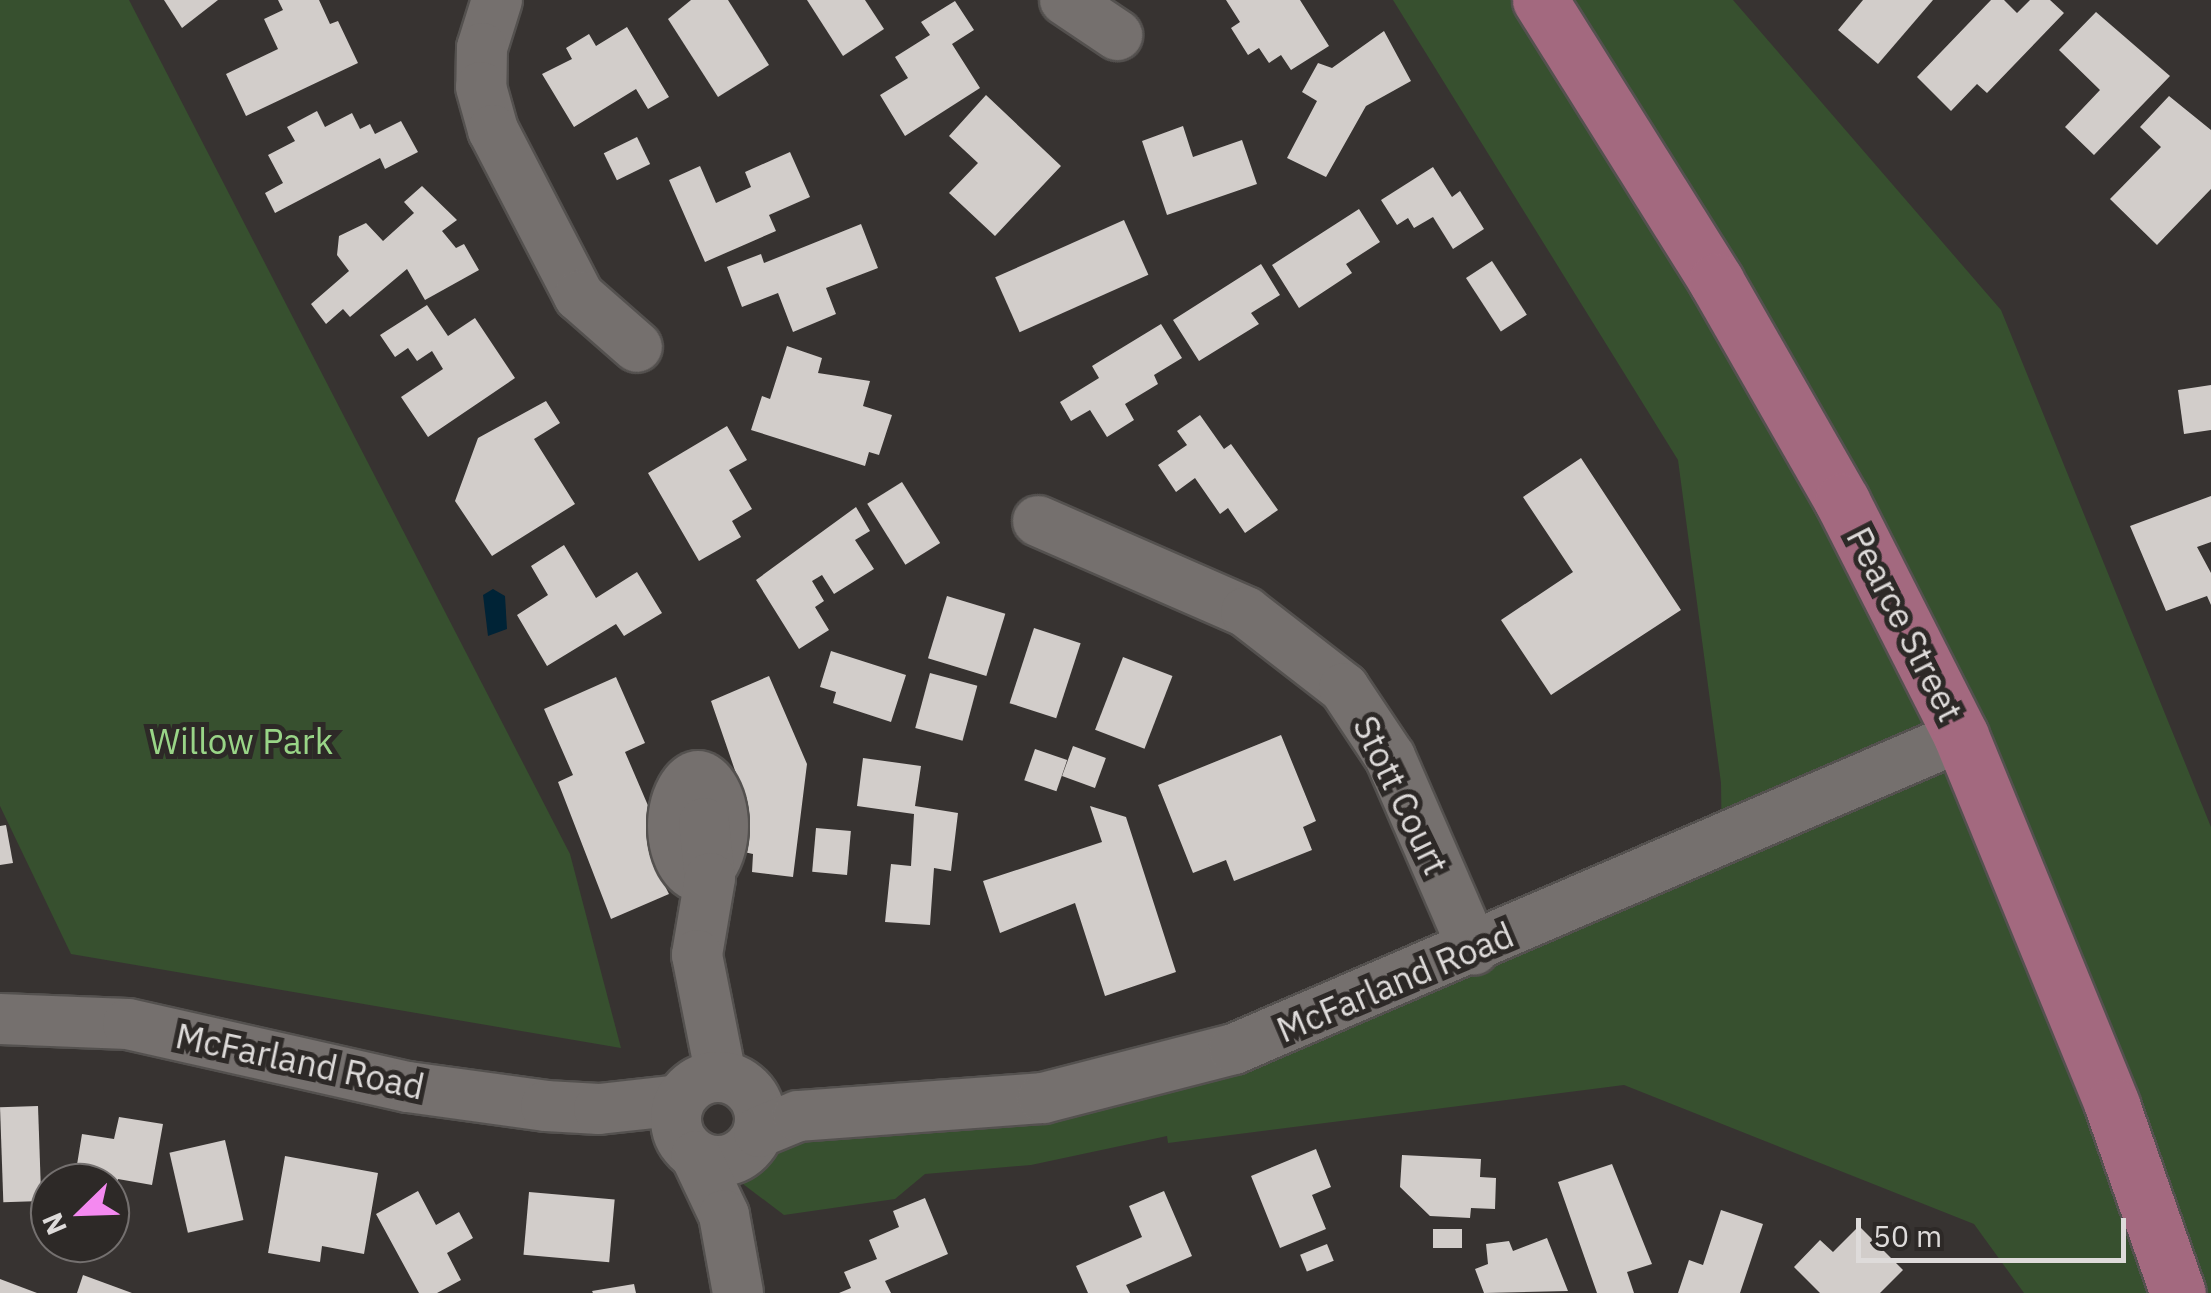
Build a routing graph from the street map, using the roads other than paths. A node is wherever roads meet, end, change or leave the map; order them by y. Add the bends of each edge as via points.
1 (497, 0) edge
2 (1065, 0) edge
3 (1540, 0) edge
4 (1117, 35) dead end
5 (637, 347) dead end
6 (1038, 521) dead end
7 (1961, 736) junction
8 (704, 823) dead end
9 (1474, 950) junction
10 (0, 1019) edge
11 (728, 1121) junction
12 (738, 1293) edge
13 (2178, 1293) edge

1 - 5 street via 482,48 481,88 494,130 579,296
2 - 4 street
3 - 7 main road, Pearce Street via 1716,282 1842,501
6 - 9 street, Stott Court via 1246,612 1344,688 1390,757
7 - 9 street, McFarland Road
7 - 13 main road, Pearce Street via 2112,1105
8 - 11 street via 710,878 697,955
9 - 11 street, McFarland Road via 1322,1016 1142,1077 1004,1104
10 - 11 street, McFarland Road via 128,1024 408,1087
11 - 12 street via 724,1215

